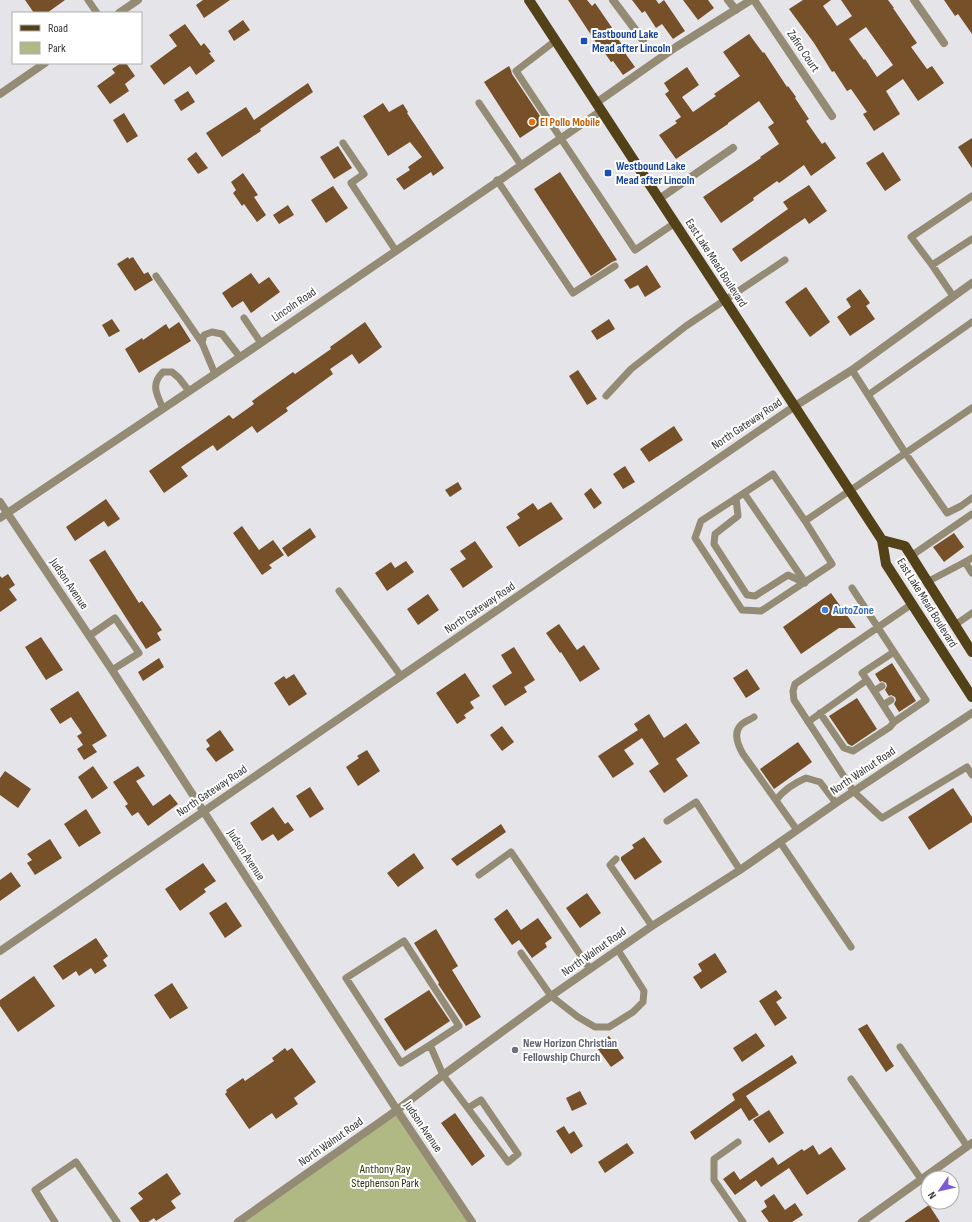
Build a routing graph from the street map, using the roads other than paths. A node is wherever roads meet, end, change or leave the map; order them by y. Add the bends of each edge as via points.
1 (88, 0) edge
2 (138, 0) edge
3 (528, 0) edge
4 (613, 0) edge
5 (728, 0) edge
6 (751, 0) edge
7 (754, 0) edge
8 (914, 0) edge
9 (736, 10) junction
10 (96, 12) edge
11 (120, 12) edge
12 (643, 40) dead end
13 (555, 41) junction
14 (944, 43) dead end
15 (44, 64) edge
16 (0, 94) edge
17 (479, 103) dead end
18 (598, 107) junction
19 (832, 116) dead end
20 (560, 138) junction
21 (343, 143) dead end
22 (732, 148) dead end
23 (521, 165) junction
24 (497, 180) junction
25 (972, 196) edge
26 (659, 198) junction
27 (675, 223) junction
28 (972, 239) edge
29 (396, 251) junction
30 (785, 260) dead end
31 (932, 265) junction
32 (615, 266) dead end
33 (156, 276) dead end
34 (972, 283) edge
35 (953, 296) junction
36 (725, 300) junction
37 (244, 318) dead end
38 (972, 322) edge
39 (202, 343) junction
40 (261, 343) junction
41 (240, 357) junction
42 (852, 370) junction
43 (215, 374) junction
44 (189, 391) junction
45 (868, 395) junction
46 (606, 396) dead end
47 (795, 406) junction
48 (972, 408) edge
49 (163, 409) junction
50 (906, 454) junction
51 (850, 491) junction
52 (744, 493) junction
53 (736, 498) junction
54 (972, 498) edge
55 (0, 502) edge
56 (972, 514) edge
57 (4, 515) edge
58 (801, 520) junction
59 (882, 540) junction
60 (911, 556) junction
61 (972, 558) edge
62 (965, 562) junction
63 (972, 574) edge
64 (927, 582) junction
65 (805, 583) junction
66 (852, 588) dead end
67 (339, 591) dead end
68 (912, 604) junction
69 (972, 613) edge
70 (955, 625) junction
71 (878, 627) junction
72 (89, 636) junction
73 (894, 652) junction
74 (972, 652) edge
75 (112, 670) junction
76 (401, 676) junction
77 (867, 680) junction
78 (882, 686) dead end
79 (874, 691) junction
80 (972, 697) edge
81 (891, 700) dead end
82 (883, 705) junction
83 (820, 713) junction
84 (972, 713) edge
85 (754, 717) dead end
86 (808, 722) junction
87 (894, 722) junction
88 (972, 775) edge
89 (854, 792) junction
90 (776, 800) junction
91 (836, 803) junction
92 (204, 812) junction
93 (668, 821) dead end
94 (797, 830) junction
95 (780, 842) junction
96 (616, 860) dead end
97 (740, 870) junction
98 (479, 875) dead end
99 (652, 926) junction
100 (851, 947) dead end
101 (618, 950) junction
102 (0, 952) edge
103 (521, 954) dead end
104 (590, 969) junction
105 (551, 996) junction
106 (430, 1045) junction
107 (900, 1047) dead end
108 (443, 1075) junction
109 (852, 1079) dead end
110 (468, 1108) junction
111 (397, 1110) junction
112 (738, 1142) dead end
113 (970, 1145) edge
114 (935, 1170) edge
115 (920, 1179) edge
116 (920, 1181) edge
117 (55, 1222) edge
118 (117, 1222) edge
119 (238, 1222) edge
120 (472, 1222) edge
121 (743, 1222) edge
122 (862, 1222) edge

1 - 10 lane
2 - 11 street
3 - 13 main road, East Lake Mead Boulevard
4 - 12 street
5 - 9 street
6 - 9 street, Lincoln Road
7 - 19 street, Zafiro Court
8 - 14 street
9 - 18 street, Lincoln Road via 676,47
13 - 18 main road, East Lake Mead Boulevard
13 - 20 lane via 516,71
15 - 16 street
17 - 23 lane
18 - 20 street, Lincoln Road
18 - 26 main road, East Lake Mead Boulevard
20 - 23 street, Lincoln Road
20 - 27 lane via 635,250
21 - 29 lane via 364,174 351,183
22 - 26 street
23 - 24 street, Lincoln Road
24 - 29 street, Lincoln Road
24 - 32 lane via 573,294
25 - 31 lane via 911,237
26 - 27 main road, East Lake Mead Boulevard
27 - 36 main road, East Lake Mead Boulevard
28 - 31 lane
29 - 40 street, Lincoln Road
30 - 36 lane
31 - 35 lane
33 - 39 lane
34 - 35 street, North Gateway Road
35 - 42 street, North Gateway Road
36 - 46 lane via 686,326 631,369
36 - 47 main road, East Lake Mead Boulevard
37 - 40 lane
38 - 45 lane
39 - 41 lane via 204,335 212,332 222,334
39 - 43 lane
40 - 41 street, Lincoln Road
41 - 43 street, Lincoln Road
42 - 45 lane
42 - 47 street, North Gateway Road
43 - 44 street, Lincoln Road
44 - 49 street, Lincoln Road
44 - 49 lane via 172,372 163,372 155,385
45 - 50 lane
47 - 51 main road, East Lake Mead Boulevard
47 - 76 street, North Gateway Road
48 - 50 lane
49 - 57 street, Lincoln Road
50 - 51 lane
50 - 54 lane via 947,513
51 - 58 lane
51 - 59 main road, East Lake Mead Boulevard
52 - 53 lane
52 - 58 lane via 773,474
52 - 65 lane via 788,552
53 - 65 lane via 738,516 715,534 714,544 747,595 755,596 788,575
53 - 65 lane via 701,521 695,538 742,610 761,611
55 - 57 street, Judson Avenue
56 - 60 lane
57 - 72 street, Judson Avenue
58 - 65 lane via 832,564
59 - 60 main road, East Lake Mead Boulevard via 905,546
59 - 68 main road, East Lake Mead Boulevard via 886,564
60 - 64 main road, East Lake Mead Boulevard
61 - 62 lane
62 - 63 lane
62 - 64 lane
64 - 70 main road, East Lake Mead Boulevard
66 - 71 lane
67 - 76 lane
68 - 71 lane
68 - 80 main road, East Lake Mead Boulevard
69 - 70 lane
70 - 74 main road, East Lake Mead Boulevard
71 - 73 lane
71 - 86 lane via 796,684 793,691 794,700
72 - 75 street, Judson Avenue
72 - 75 lane via 116,618 139,652
73 - 77 lane via 862,673
73 - 87 lane via 912,686 926,700
75 - 92 street, Judson Avenue
76 - 92 street, North Gateway Road
77 - 79 lane
77 - 83 lane
78 - 79 lane
79 - 82 lane
81 - 82 lane
82 - 87 lane
83 - 86 lane
83 - 87 lane via 844,748 853,751
84 - 89 street, North Walnut Road
85 - 90 lane via 740,726 737,733 738,742 743,754
86 - 89 lane
88 - 89 lane via 967,768 882,818
89 - 91 street, North Walnut Road
90 - 91 lane via 806,778 820,782
90 - 94 lane
91 - 94 street, North Walnut Road
92 - 102 street, North Gateway Road
92 - 111 street, Judson Avenue
93 - 97 lane via 696,802
94 - 95 street, North Walnut Road
95 - 97 street, North Walnut Road
95 - 100 lane
96 - 99 lane via 610,865
97 - 99 street, North Walnut Road
98 - 104 lane via 511,852
99 - 101 street, North Walnut Road
101 - 104 street, North Walnut Road
101 - 105 lane via 644,991 643,1002 633,1012 609,1027 594,1027
103 - 105 lane
104 - 105 street, North Walnut Road
105 - 108 street, North Walnut Road
106 - 106 lane via 401,1063 346,978 404,941 459,1026
106 - 108 lane
107 - 113 lane
108 - 110 lane
108 - 111 street, North Walnut Road
109 - 115 lane
110 - 110 lane via 508,1162 518,1154 481,1100
111 - 119 street, North Walnut Road
111 - 120 street, Judson Avenue
112 - 121 lane via 714,1159 714,1180
113 - 114 street
116 - 122 street
117 - 118 lane via 35,1190 76,1162

